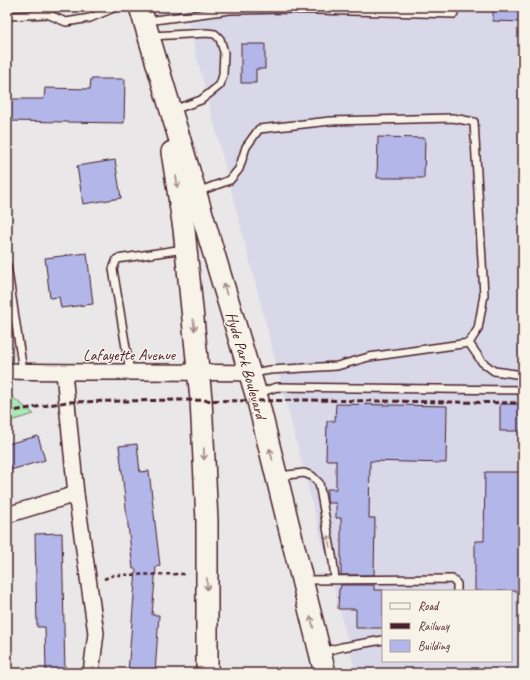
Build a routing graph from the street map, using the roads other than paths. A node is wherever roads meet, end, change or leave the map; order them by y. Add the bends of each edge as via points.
1 (116, 7) edge
2 (203, 10) edge
3 (38, 11) edge
4 (454, 14) dead end
5 (7, 16) edge
6 (145, 22) edge
7 (156, 61) junction
8 (171, 111) junction
9 (196, 193) junction
10 (186, 249) junction
11 (7, 265) edge
12 (469, 343) junction
13 (7, 371) edge
14 (23, 371) junction
15 (130, 372) junction
16 (199, 372) junction
17 (64, 373) junction
18 (523, 375) edge
19 (253, 383) junction
20 (523, 390) edge
21 (276, 476) junction
22 (76, 494) junction
23 (7, 515) edge
24 (335, 579) junction
25 (302, 580) junction
26 (457, 590) edge
27 (382, 640) edge
28 (320, 653) junction
29 (91, 673) edge
30 (206, 673) edge
31 (325, 673) edge

1 - 3 lane via 90,18 66,22
2 - 4 lane via 283,9
2 - 6 lane
3 - 5 lane
6 - 7 main road, Hyde Park Boulevard
6 - 8 lane via 215,34 220,39 224,52 220,85 201,100
7 - 8 main road, Hyde Park Boulevard
7 -> 10 main road, Hyde Park Boulevard
8 - 9 main road, Hyde Park Boulevard
9 - 12 lane via 230,180 239,168 246,147 259,129 330,121 453,118 474,122 484,295 478,329
19 -> 9 main road, Hyde Park Boulevard
10 - 15 lane via 117,259 113,269
10 -> 16 main road, Hyde Park Boulevard
11 - 14 lane
12 - 18 lane via 482,362 494,371
12 - 19 lane via 369,357 338,366 270,370
13 - 14 street, Lafayette Avenue
14 - 17 street, Lafayette Avenue
15 - 16 street, Lafayette Avenue
15 - 17 street, Lafayette Avenue
16 - 19 street, Lafayette Avenue
16 -> 30 main road, Hyde Park Boulevard via 206,521
17 - 22 street
19 - 20 lane via 263,392 273,387
21 -> 19 main road, Hyde Park Boulevard
24 -> 21 lane via 319,483 304,473
21 - 25 main road, Hyde Park Boulevard
22 - 23 street
22 - 29 street via 96,633
24 - 25 lane
24 - 26 lane via 452,579 457,584
28 -> 25 main road, Hyde Park Boulevard
27 - 28 lane
28 - 31 main road, Hyde Park Boulevard

